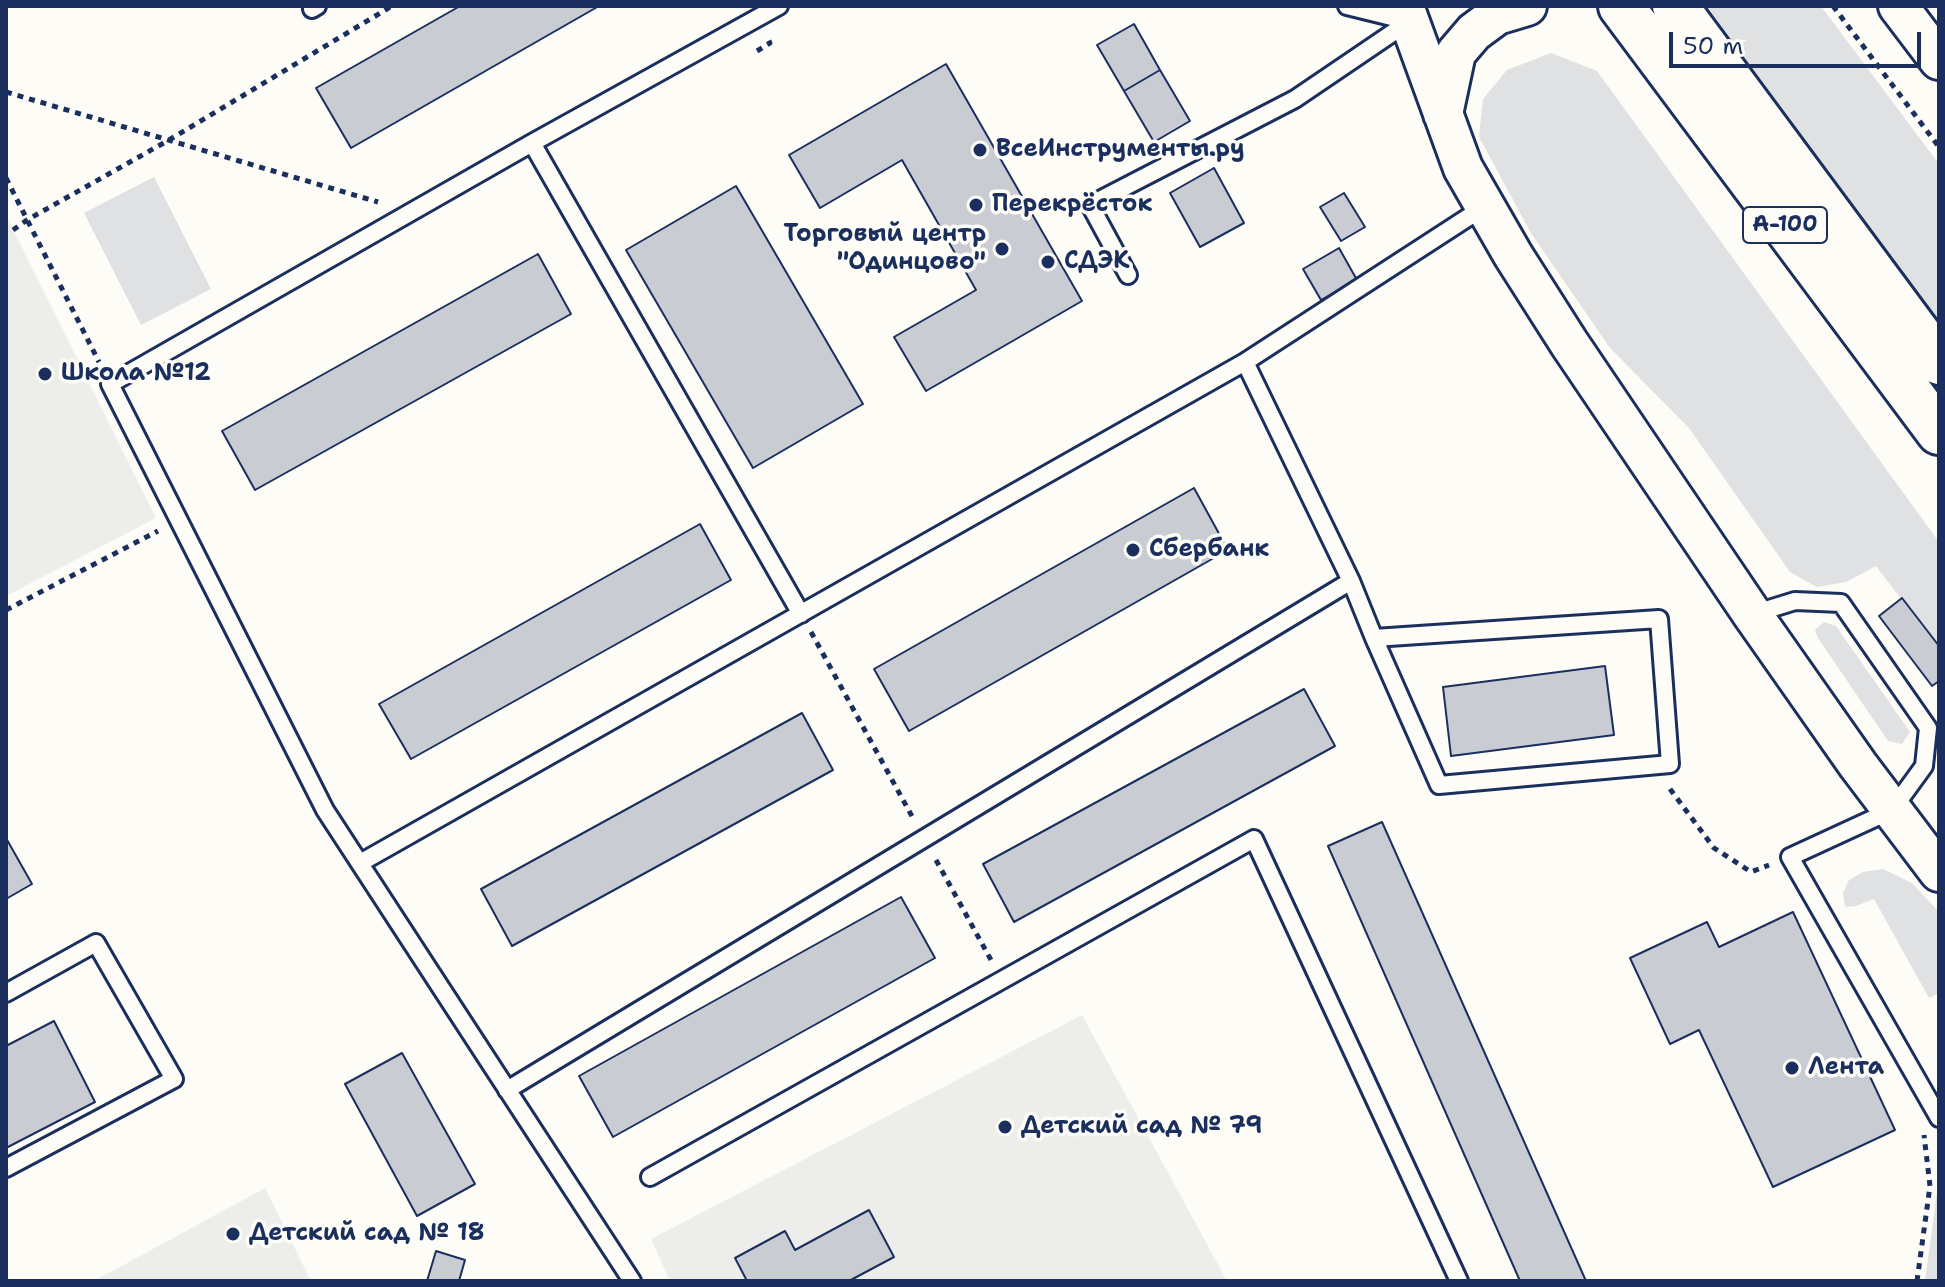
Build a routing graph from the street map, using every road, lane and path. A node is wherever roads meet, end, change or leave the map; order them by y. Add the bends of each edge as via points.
1 (392, 6) edge
2 (779, 6) edge
3 (1347, 6) edge
4 (1527, 6) edge
5 (1675, 6) edge
6 (1833, 6) edge
7 (1898, 6) edge
8 (1617, 10) edge
9 (1407, 14) edge
10 (1939, 60) edge
11 (6, 92) edge
12 (1443, 117) junction
13 (169, 140) junction
14 (532, 143) junction
15 (1939, 147) edge
16 (6, 178) edge
17 (385, 204) dead end
18 (1484, 207) junction
19 (27, 220) junction
20 (13, 230) dead end
21 (1128, 275) dead end
22 (1245, 362) junction
23 (1939, 362) edge
24 (110, 384) junction
25 (1939, 432) edge
26 (179, 520) junction
27 (1351, 581) junction
28 (6, 610) edge
29 (801, 614) junction
30 (1752, 614) junction
31 (1374, 638) junction
32 (1652, 766) junction
33 (1892, 810) junction
34 (924, 839) junction
35 (1790, 857) junction
36 (360, 863) junction
37 (1938, 869) edge
38 (1002, 980) junction
39 (6, 993) edge
40 (1917, 1077) junction
41 (507, 1090) junction
42 (1939, 1118) edge
43 (6, 1168) edge
44 (650, 1177) dead end
45 (632, 1281) edge
46 (1459, 1281) edge
47 (1917, 1281) edge

1 - 13 path
2 - 14 lane
3 - 9 lane
4 - 12 street via 1497,15 1456,53
5 - 23 main road, А-100
6 - 15 path
7 - 10 street
8 - 25 main road, А-100
9 - 12 street
9 - 21 lane via 1295,99 1090,205
11 - 13 path
12 - 18 street
13 - 17 path
13 - 19 path
14 - 24 lane
14 - 29 lane
16 - 19 path
18 - 22 lane
18 - 30 street
19 - 20 path
19 - 24 path
22 - 27 lane
22 - 29 lane
24 - 26 lane
26 - 28 path
26 - 36 lane via 325,810
27 - 31 lane
27 - 34 lane
29 - 34 path
29 - 36 lane
30 - 33 street
30 - 33 lane via 1795,601 1841,603 1928,728 1924,766
31 - 32 lane via 1439,785
31 - 32 lane via 1659,619 1670,764
32 - 35 path via 1714,848 1751,872
33 - 35 lane
33 - 37 street
34 - 38 path
34 - 41 lane
35 - 40 lane
36 - 41 lane
38 - 44 lane
38 - 46 lane via 1254,839
39 - 43 lane via 96,943 174,1079
40 - 42 lane
40 - 47 path via 1930,1186
41 - 45 lane

